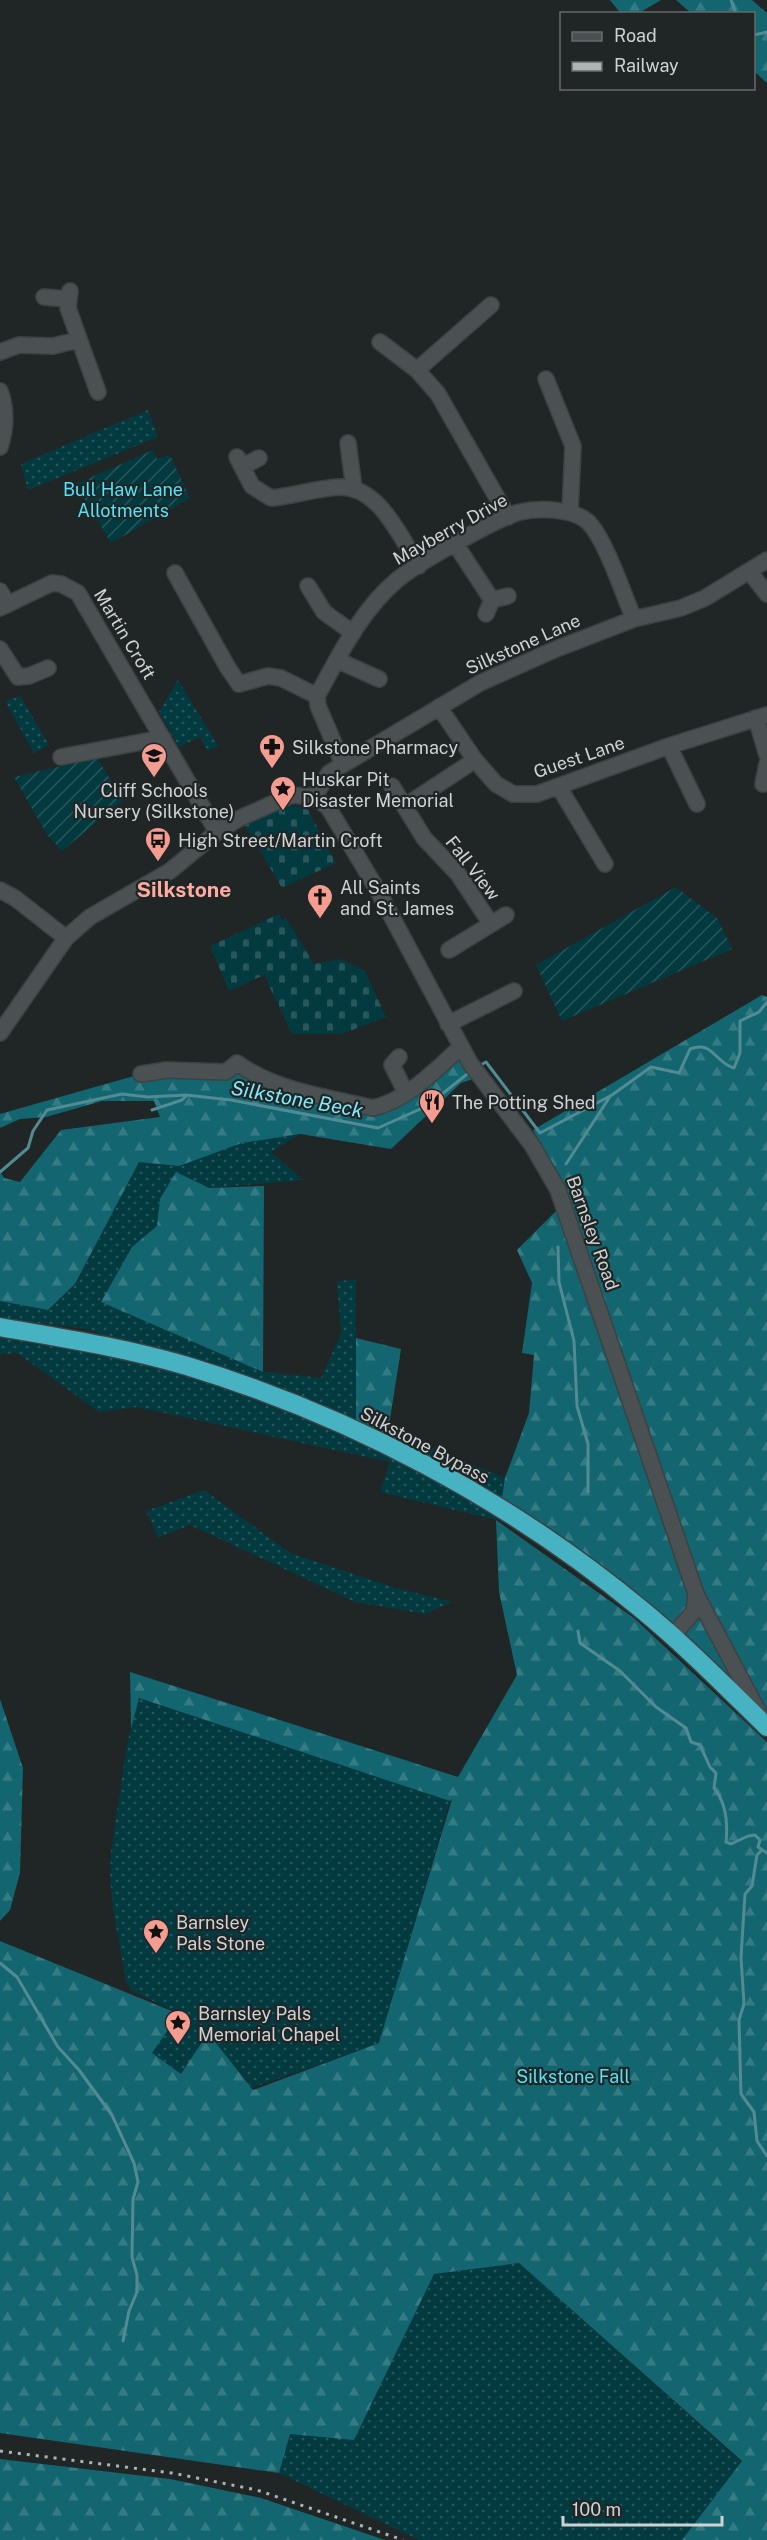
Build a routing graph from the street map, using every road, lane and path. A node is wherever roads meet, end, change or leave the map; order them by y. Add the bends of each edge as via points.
1 (44, 297) dead end
2 (488, 313) dead end
3 (78, 340) junction
4 (380, 342) dead end
5 (0, 352) edge
6 (417, 370) junction
7 (545, 387) dead end
8 (0, 391) edge
9 (98, 392) dead end
10 (348, 443) dead end
11 (0, 447) edge
12 (259, 458) dead end
13 (354, 489) junction
14 (570, 512) junction
15 (508, 517) junction
16 (456, 545) junction
17 (767, 560) edge
18 (419, 566) junction
19 (748, 571) junction
20 (175, 573) dead end
21 (317, 591) dead end
22 (767, 594) edge
23 (508, 596) dead end
24 (2, 601) edge
25 (634, 619) junction
26 (353, 633) junction
27 (0, 649) edge
28 (338, 660) junction
29 (48, 668) dead end
30 (379, 679) dead end
31 (317, 696) junction
32 (439, 707) junction
33 (762, 716) edge
34 (163, 738) junction
35 (669, 746) junction
36 (70, 752) dead end
37 (475, 760) junction
38 (343, 764) junction
39 (766, 769) edge
40 (392, 786) dead end
41 (559, 787) junction
42 (696, 795) dead end
43 (314, 797) junction
44 (405, 806) junction
45 (217, 832) junction
46 (604, 854) dead end
47 (0, 890) edge
48 (506, 915) dead end
49 (491, 924) junction
50 (66, 938) junction
51 (449, 950) dead end
52 (513, 991) dead end
53 (448, 1024) junction
54 (0, 1033) edge
55 (461, 1047) junction
56 (392, 1064) dead end
57 (141, 1074) dead end
58 (406, 1093) junction
59 (0, 1327) edge
60 (696, 1594) junction
61 (672, 1637) junction
62 (766, 1726) edge

1 - 3 street via 69,295 68,308
2 - 6 street
3 - 5 street via 53,346 19,345
3 - 9 street via 98,372
4 - 6 street
6 - 15 street via 438,394
7 - 14 street via 573,446
8 - 11 street via 5,424
10 - 13 street
12 - 13 street via 239,462 252,486 271,498
13 - 18 street via 379,504
14 - 15 street, Mayberry Drive via 532,510
14 - 25 street via 594,528
15 - 16 street, Mayberry Drive
16 - 18 street, Mayberry Drive
16 - 23 street via 489,607
17 - 19 street, Silkstone Lane
18 - 26 street, Mayberry Drive via 396,580
19 - 22 street
19 - 25 street, Silkstone Lane via 695,602
20 - 31 street via 239,684 267,676
21 - 26 street via 329,617
24 - 34 street, Martin Croft via 52,583 78,593
25 - 32 street, Silkstone Lane via 524,663
26 - 28 street, Mayberry Drive
27 - 29 street via 18,676
28 - 30 street
28 - 31 street, Mayberry Drive
31 - 38 street
32 - 37 street, Guest Lane
32 - 38 street, Silkstone Lane
33 - 35 street, Guest Lane
33 - 39 street
34 - 36 street
34 - 45 street, Martin Croft
35 - 41 street, Guest Lane
35 - 42 street
37 - 41 street, Guest Lane via 496,784 513,794 537,794
37 - 44 street
38 - 43 street, Silkstone Lane via 329,773
40 - 44 street, Fall View
41 - 46 street
43 - 45 street via 292,795
43 - 53 street, Barnsley Road via 328,807 378,891
44 - 49 street, Fall View via 424,838 458,874
45 - 50 street via 170,871 90,917
47 - 50 street
48 - 49 street, Fall View
49 - 51 street, Fall View
50 - 54 street
52 - 53 street
53 - 55 street, Barnsley Road
55 - 58 street
55 - 60 street, Barnsley Road via 479,1077 532,1145 558,1190
56 - 58 street
57 - 58 street via 167,1070 226,1072 236,1058 252,1074 297,1090 373,1108
59 - 61 highway, Silkstone Bypass via 103,1345 185,1366 255,1388 371,1437 441,1473 521,1522
60 - 61 street via 694,1611
60 - 62 street, Barnsley Road
61 - 62 highway, Silkstone Bypass

